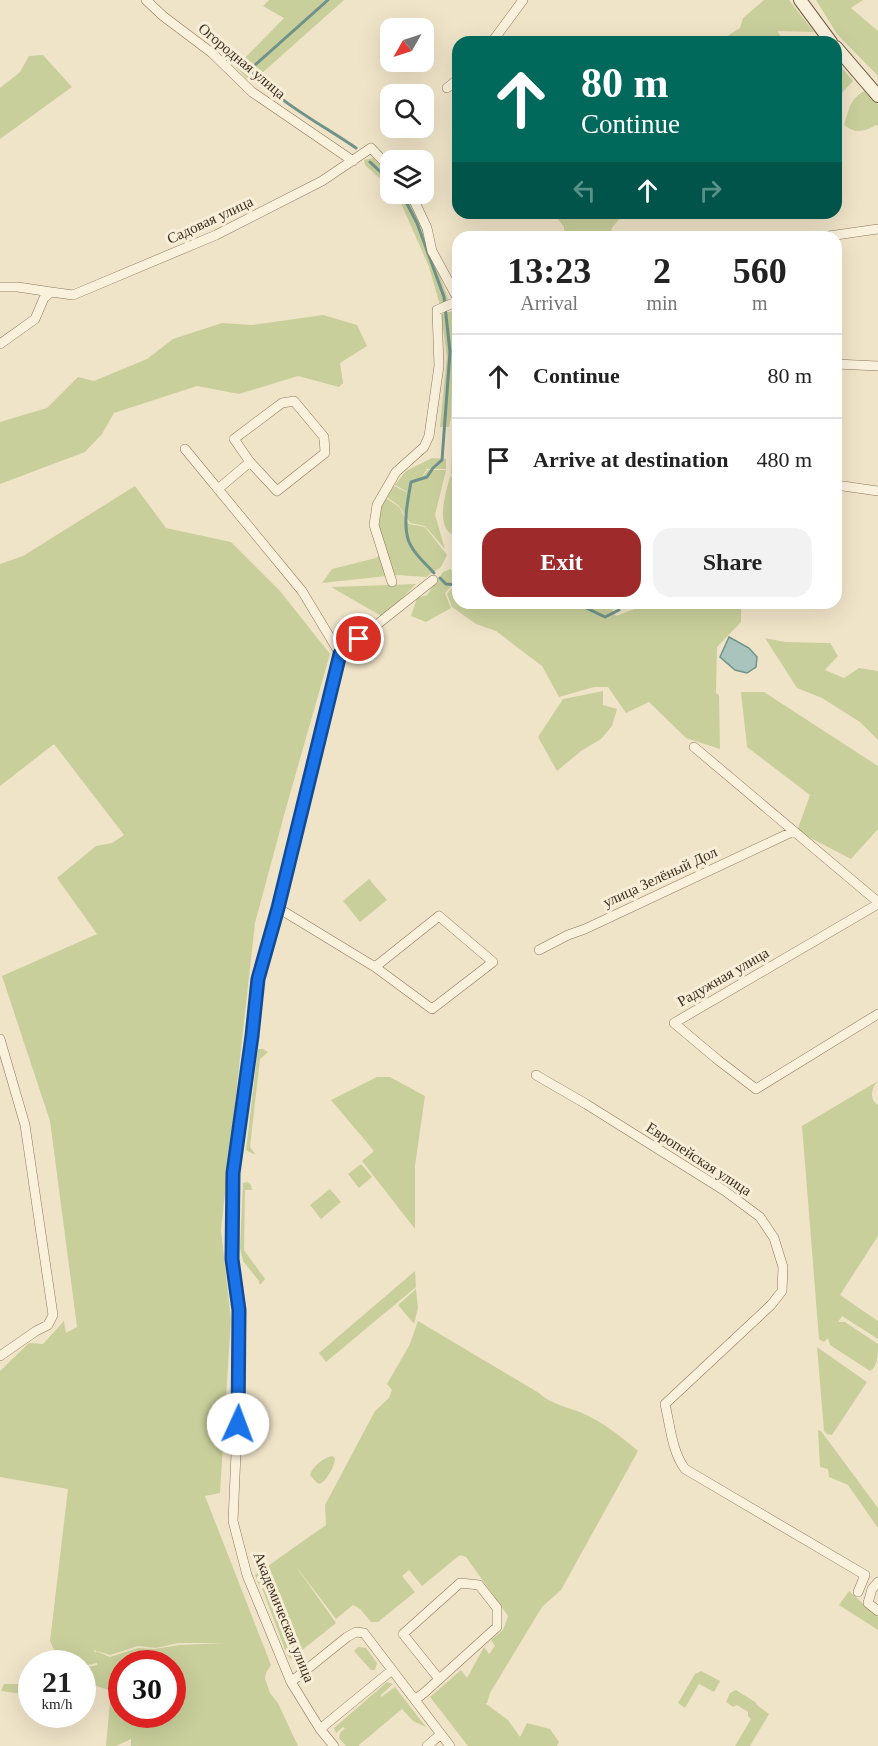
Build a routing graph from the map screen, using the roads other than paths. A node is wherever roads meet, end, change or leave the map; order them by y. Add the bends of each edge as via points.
1 (146, 0) edge
2 (523, 0) edge
3 (800, 0) edge
4 (496, 36) edge
5 (827, 36) edge
6 (842, 54) edge
7 (452, 84) edge
8 (447, 88) dead end
9 (878, 96) edge
10 (380, 157) edge
11 (353, 161) junction
12 (416, 204) edge
13 (878, 229) edge
14 (842, 234) edge
15 (0, 287) edge
16 (51, 292) junction
17 (449, 305) edge
18 (0, 344) edge
19 (842, 363) edge
20 (878, 366) edge
21 (185, 449) dead end
22 (250, 462) junction
23 (842, 486) edge
24 (218, 489) junction
25 (878, 491) edge
26 (433, 580) dead end
27 (392, 582) dead end
28 (340, 654) junction
29 (694, 747) dead end
30 (794, 831) junction
31 (878, 903) edge
32 (278, 908) junction
33 (538, 950) dead end
34 (375, 967) junction
35 (878, 1014) edge
36 (0, 1039) edge
37 (536, 1075) dead end
38 (0, 1356) edge
39 (878, 1582) edge
40 (858, 1592) dead end
41 (878, 1611) edge
42 (392, 1670) junction
43 (439, 1679) junction
44 (291, 1682) junction
45 (415, 1700) junction
46 (320, 1729) junction
47 (441, 1734) junction
48 (334, 1746) edge
49 (427, 1746) edge
50 (450, 1746) edge

1 - 11 street, Огородная улица via 212,53 252,92
2 - 4 street
3 - 5 street
6 - 9 street
7 - 8 street
10 - 11 street, Садовая улица via 371,148
11 - 16 street, Садовая улица via 216,235 73,295
12 - 17 street via 428,228
13 - 14 street
15 - 16 street, Садовая улица
16 - 18 street via 35,319
17 - 27 street via 429,436 424,447 396,472 377,505 374,525
19 - 20 street
21 - 24 street
22 - 22 street via 234,439 282,403 294,401 324,437 325,453 277,491
22 - 24 street
23 - 25 street
24 - 28 street via 302,591
26 - 28 street
28 - 32 street, Академическая улица
29 - 30 street
30 - 31 street
30 - 33 street, улица Зелёный Дол
31 - 35 street, Радужная улица via 674,1023 756,1089
32 - 34 street
32 - 44 street, Академическая улица via 258,979 233,1173 232,1259 239,1310 239,1386 232,1521 248,1575
34 - 34 street via 432,1009 493,962 439,916
36 - 38 street via 25,1125 53,1315 48,1325
37 - 40 street, Европейская улица via 725,1191 760,1217 774,1238 783,1267 782,1291 665,1404 679,1461 685,1469 865,1575
39 - 41 street via 868,1604
42 - 44 street via 364,1634 357,1632
42 - 45 street
42 - 46 street
43 - 43 street via 497,1627 497,1608 479,1585 460,1583 403,1634
43 - 45 street
44 - 46 street, Академическая улица
45 - 47 street
46 - 48 street, Академическая улица
47 - 49 street
47 - 50 street

